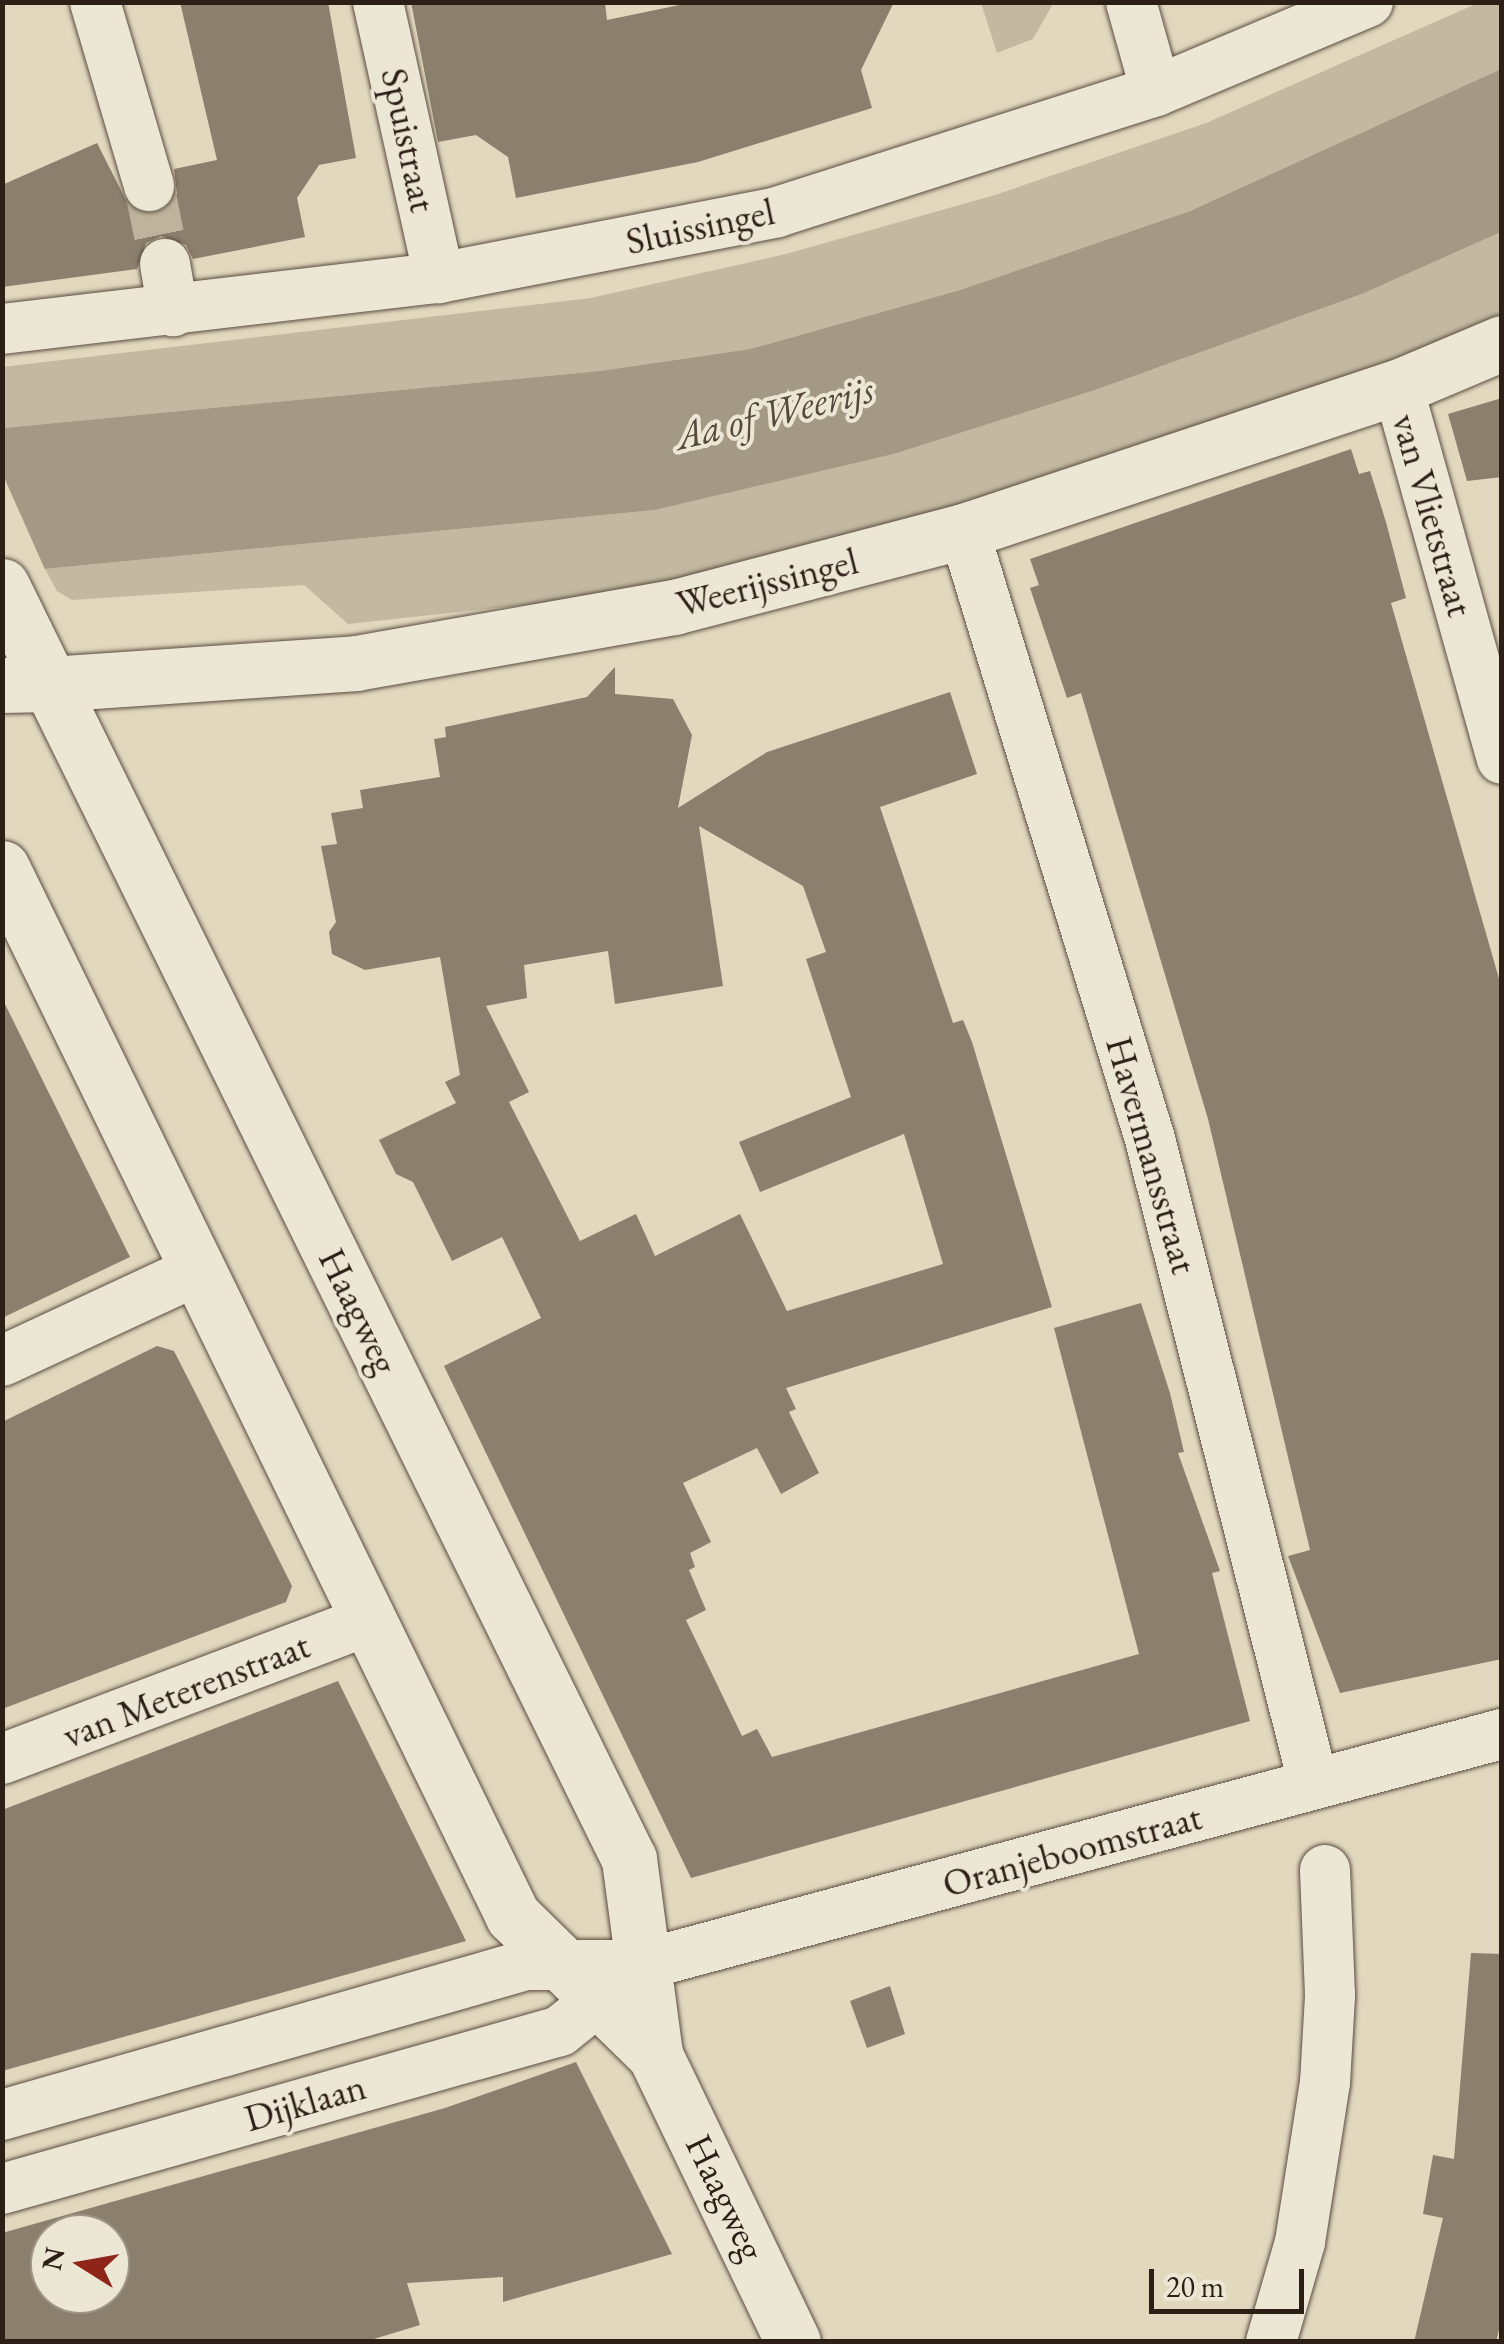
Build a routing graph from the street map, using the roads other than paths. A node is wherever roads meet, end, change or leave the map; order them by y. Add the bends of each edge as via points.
1 (95, 2) edge
2 (378, 2) edge
3 (1131, 2) edge
4 (1368, 2) edge
5 (1156, 91) junction
6 (149, 186) tunnel mouth
7 (439, 278) junction
8 (2, 329) edge
9 (1502, 343) edge
10 (1398, 387) junction
11 (964, 531) junction
12 (6, 594) edge
13 (26, 684) edge
14 (1502, 760) edge
15 (2, 868) edge
16 (198, 1270) junction
17 (2, 1361) edge
18 (369, 1620) junction
19 (1502, 1734) edge
20 (2, 1759) edge
21 (1314, 1785) junction
22 (1325, 1870) dead end
23 (642, 1966) junction
24 (581, 1982) junction
25 (655, 2054) junction
26 (2, 2115) edge
27 (2, 2189) edge
28 (793, 2342) edge
29 (1271, 2342) edge

1 - 6 street
2 - 7 street, Spuistraat
3 - 5 street
4 - 5 street, Sluissingel
5 - 7 street, Sluissingel via 777,212
7 - 8 street, Sluissingel via 169,288
9 - 10 main road, Weerijssingel
10 - 11 main road, Weerijssingel
10 - 14 street, van Vlietstraat
11 - 13 main road, Weerijssingel via 674,607 356,663
11 - 21 street, Havermansstraat via 1150,1139
12 - 13 main road, Haagweg
13 - 23 main road, Haagweg via 629,1859
15 - 16 main road, Haagweg
16 - 17 street
16 - 18 main road, Haagweg
18 - 20 street, van Meterenstraat
18 - 24 main road, Haagweg via 513,1916
19 - 21 street, Oranjeboomstraat
21 - 23 street, Oranjeboomstraat
22 - 29 street via 1326,2083 1300,2242
23 - 24 street, Oranjeboomstraat
23 - 25 main road, Haagweg
24 - 25 main road, Haagweg
24 - 26 street, Dijklaan via 526,1965
24 - 27 street, Dijklaan via 560,2031
25 - 28 main road, Haagweg

